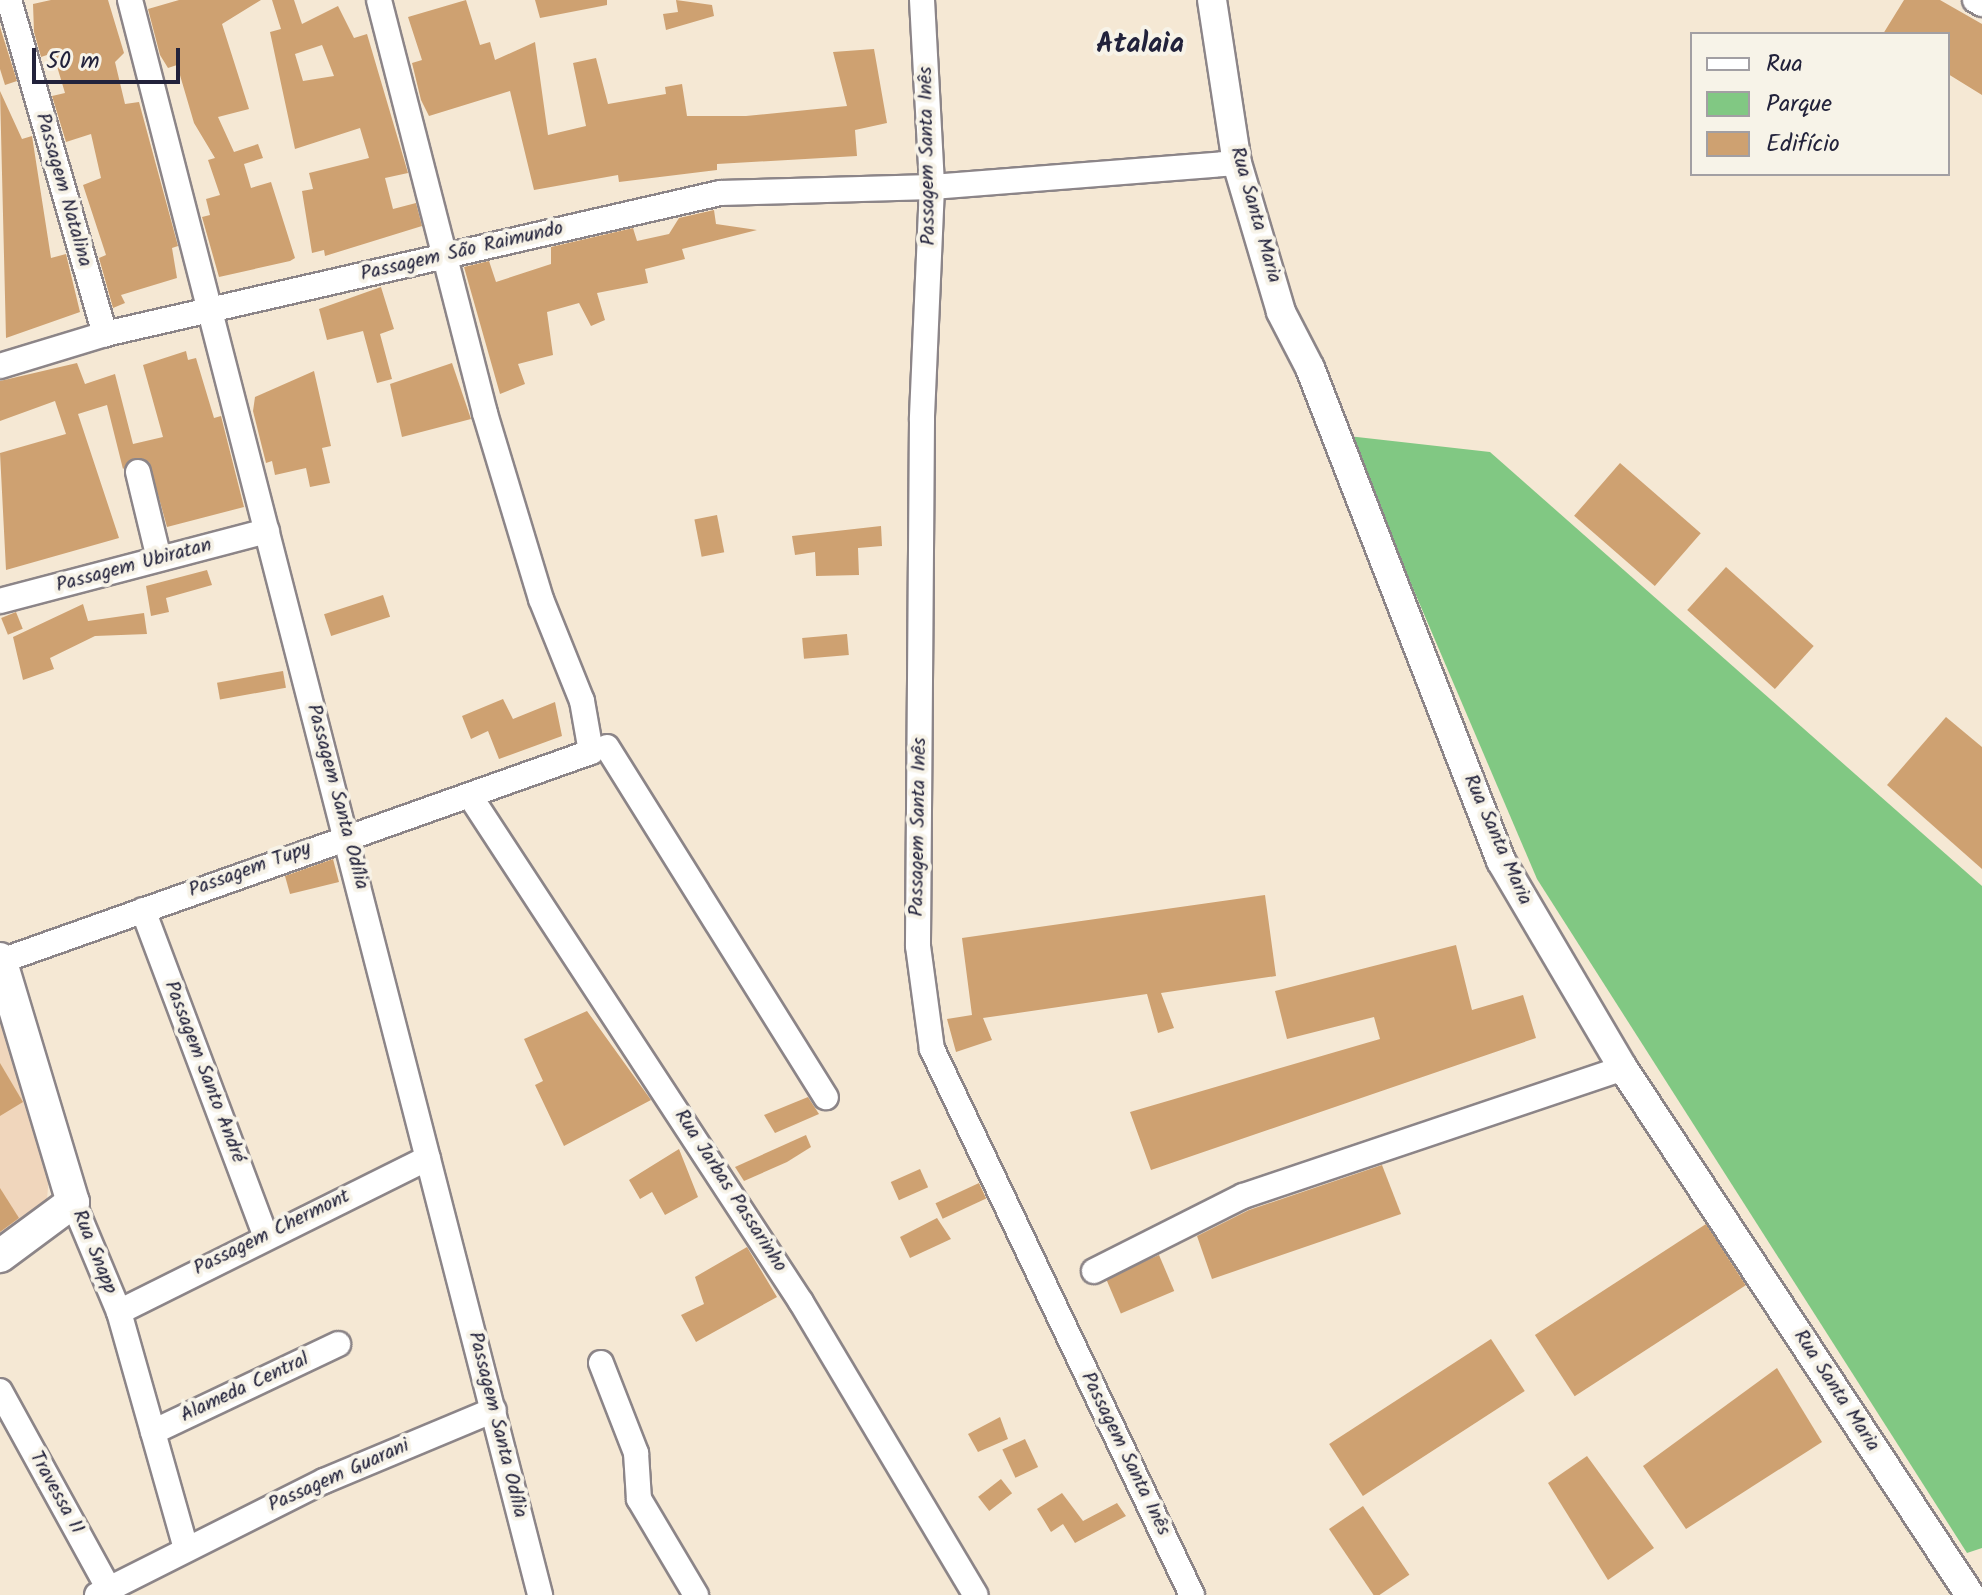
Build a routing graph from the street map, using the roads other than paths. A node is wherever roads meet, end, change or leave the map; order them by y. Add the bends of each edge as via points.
1 (9, 0) edge
2 (130, 0) edge
3 (379, 0) edge
4 (922, 0) edge
5 (1212, 0) edge
6 (1975, 0) edge
7 (1982, 4) edge
8 (1237, 163) junction
9 (932, 187) junction
10 (442, 255) junction
11 (214, 309) junction
12 (105, 334) junction
13 (0, 366) edge
14 (138, 472) dead end
15 (267, 531) junction
16 (159, 559) junction
17 (0, 601) edge
18 (599, 749) junction
19 (470, 796) junction
20 (348, 834) junction
21 (143, 910) junction
22 (0, 960) edge
23 (1623, 1068) junction
24 (826, 1097) dead end
25 (428, 1158) junction
26 (73, 1202) junction
27 (265, 1235) junction
28 (0, 1256) edge
29 (1094, 1271) dead end
30 (119, 1312) junction
31 (338, 1344) dead end
32 (601, 1363) dead end
33 (0, 1391) edge
34 (494, 1410) junction
35 (153, 1432) junction
36 (185, 1545) junction
37 (105, 1592) edge
38 (540, 1595) edge
39 (696, 1595) edge
40 (976, 1595) edge
41 (1192, 1595) edge
42 (1970, 1595) edge

1 - 12 street, Passagem Natalina
2 - 11 street, Passagem Santa Odília
3 - 10 street
4 - 9 street, Passagem Santa Inês
5 - 8 street, Rua Santa Maria
6 - 7 street
8 - 9 street, Passagem São Raimundo
8 - 23 street, Rua Santa Maria via 1281,312 1310,368 1501,861
9 - 10 street, Passagem São Raimundo via 720,193
9 - 41 street, Passagem Santa Inês via 922,420 918,946 932,1049
10 - 11 street, Passagem São Raimundo
10 - 18 street via 541,599
11 - 12 street, Passagem São Raimundo
11 - 15 street, Passagem Santa Odília
12 - 13 street, Passagem São Raimundo
14 - 16 street
15 - 16 street, Passagem Ubiratan
15 - 20 street, Passagem Santa Odília
16 - 17 street, Passagem Ubiratan
18 - 19 street, Passagem Tupy
18 - 24 street
19 - 20 street, Passagem Tupy
19 - 40 street, Rua Jarbas Passarinho via 801,1302
20 - 21 street, Passagem Tupy
20 - 25 street, Passagem Santa Odília
21 - 22 street, Passagem Tupy
21 - 27 street, Passagem Santo André
22 - 26 main road, Rua Snapp
23 - 29 street via 1243,1196
23 - 42 street, Rua Santa Maria
25 - 27 street, Passagem Chermont
25 - 34 street, Passagem Santa Odília
26 - 28 main road
26 - 30 street, Rua Snapp
27 - 30 street, Passagem Chermont
30 - 35 street, Rua Snapp
31 - 35 street, Alameda Central
32 - 39 street via 636,1453 639,1499
33 - 37 street, Travessa 11
34 - 36 street, Passagem Guarani
34 - 38 street, Passagem Santa Odília
35 - 36 street, Rua Snapp
36 - 37 street, Passagem Guarani

